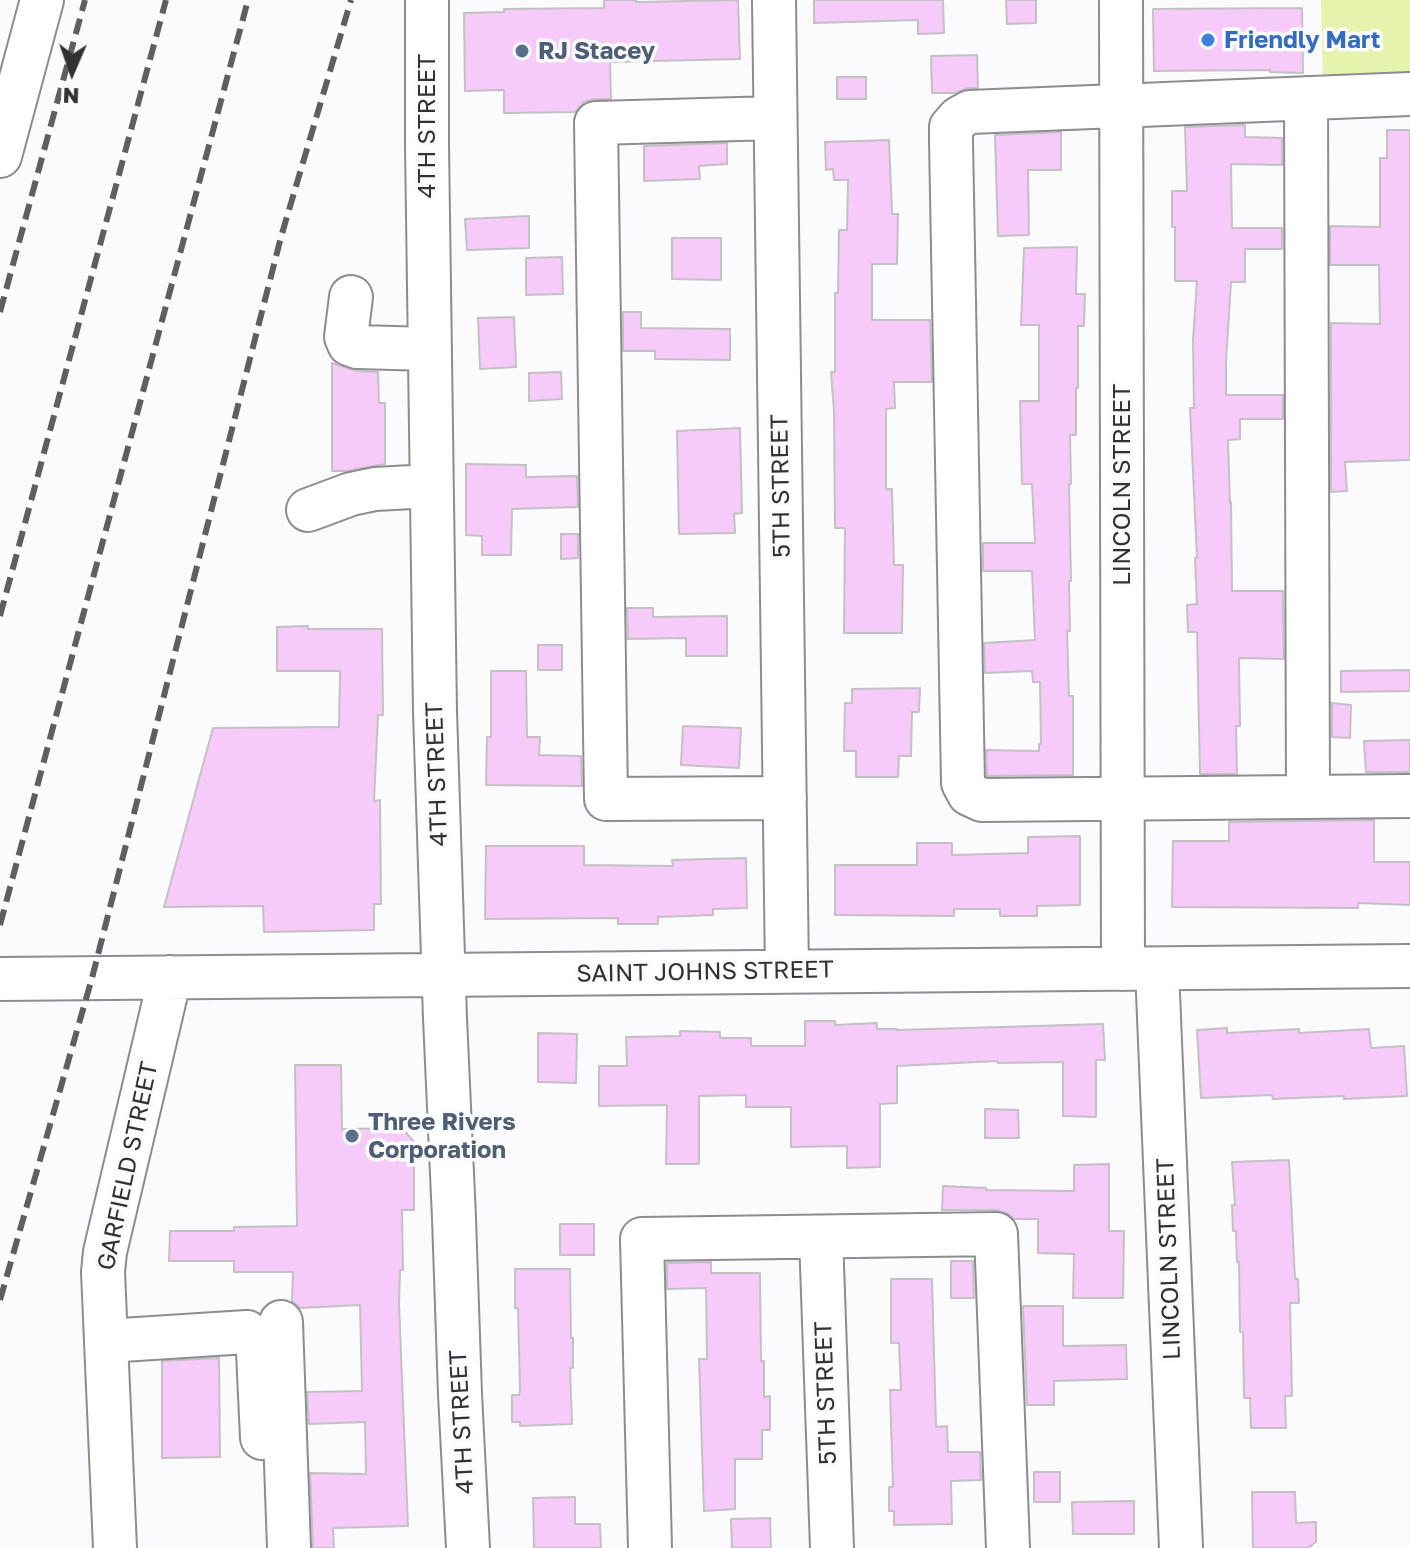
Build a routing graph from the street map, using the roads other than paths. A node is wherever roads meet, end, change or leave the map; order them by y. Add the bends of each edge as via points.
1 (42, 0) edge
2 (427, 0) edge
3 (774, 0) edge
4 (1121, 0) edge
5 (1410, 94) edge
6 (1306, 98) junction
7 (1121, 106) junction
8 (775, 118) junction
9 (3, 136) edge
10 (351, 297) dead end
11 (430, 349) junction
12 (431, 486) junction
13 (308, 510) dead end
14 (1410, 796) edge
15 (1308, 797) junction
16 (785, 798) junction
17 (1123, 799) junction
18 (1410, 966) edge
19 (1140, 969) junction
20 (787, 971) junction
21 (443, 975) junction
22 (170, 977) junction
23 (0, 979) edge
24 (821, 1237) junction
25 (281, 1322) dead end
26 (106, 1341) junction
27 (262, 1438) dead end
28 (115, 1548) edge
29 (289, 1548) edge
30 (468, 1548) edge
31 (650, 1548) edge
32 (832, 1548) edge
33 (1008, 1548) edge
34 (1181, 1548) edge

1 - 9 street
2 - 11 street, 4TH STREET
3 - 8 street, 5TH STREET
4 - 7 street, LINCOLN STREET
5 - 6 street
6 - 7 street
6 - 15 street
7 - 17 street, LINCOLN STREET
7 - 17 street via 970,112 951,127 951,141 963,783 969,794 982,800
8 - 16 street, 5TH STREET
8 - 16 street via 596,123 606,799
10 - 11 street via 349,344
11 - 12 street, 4TH STREET
12 - 13 street via 375,489
12 - 21 street, 4TH STREET
14 - 15 street
15 - 17 street
16 - 20 street, 5TH STREET
17 - 19 street, LINCOLN STREET
18 - 19 street, SAINT JOHNS STREET
19 - 20 street, SAINT JOHNS STREET
19 - 34 street, LINCOLN STREET
20 - 21 street, SAINT JOHNS STREET
21 - 22 street, SAINT JOHNS STREET
21 - 30 street, 4TH STREET
22 - 23 street, SAINT JOHNS STREET
22 - 26 street, GARFIELD STREET via 105,1252
24 - 31 street via 642,1239
24 - 32 street, 5TH STREET
24 - 33 street via 996,1234
25 - 29 street
26 - 27 street via 247,1332 258,1352
26 - 28 street, GARFIELD STREET

